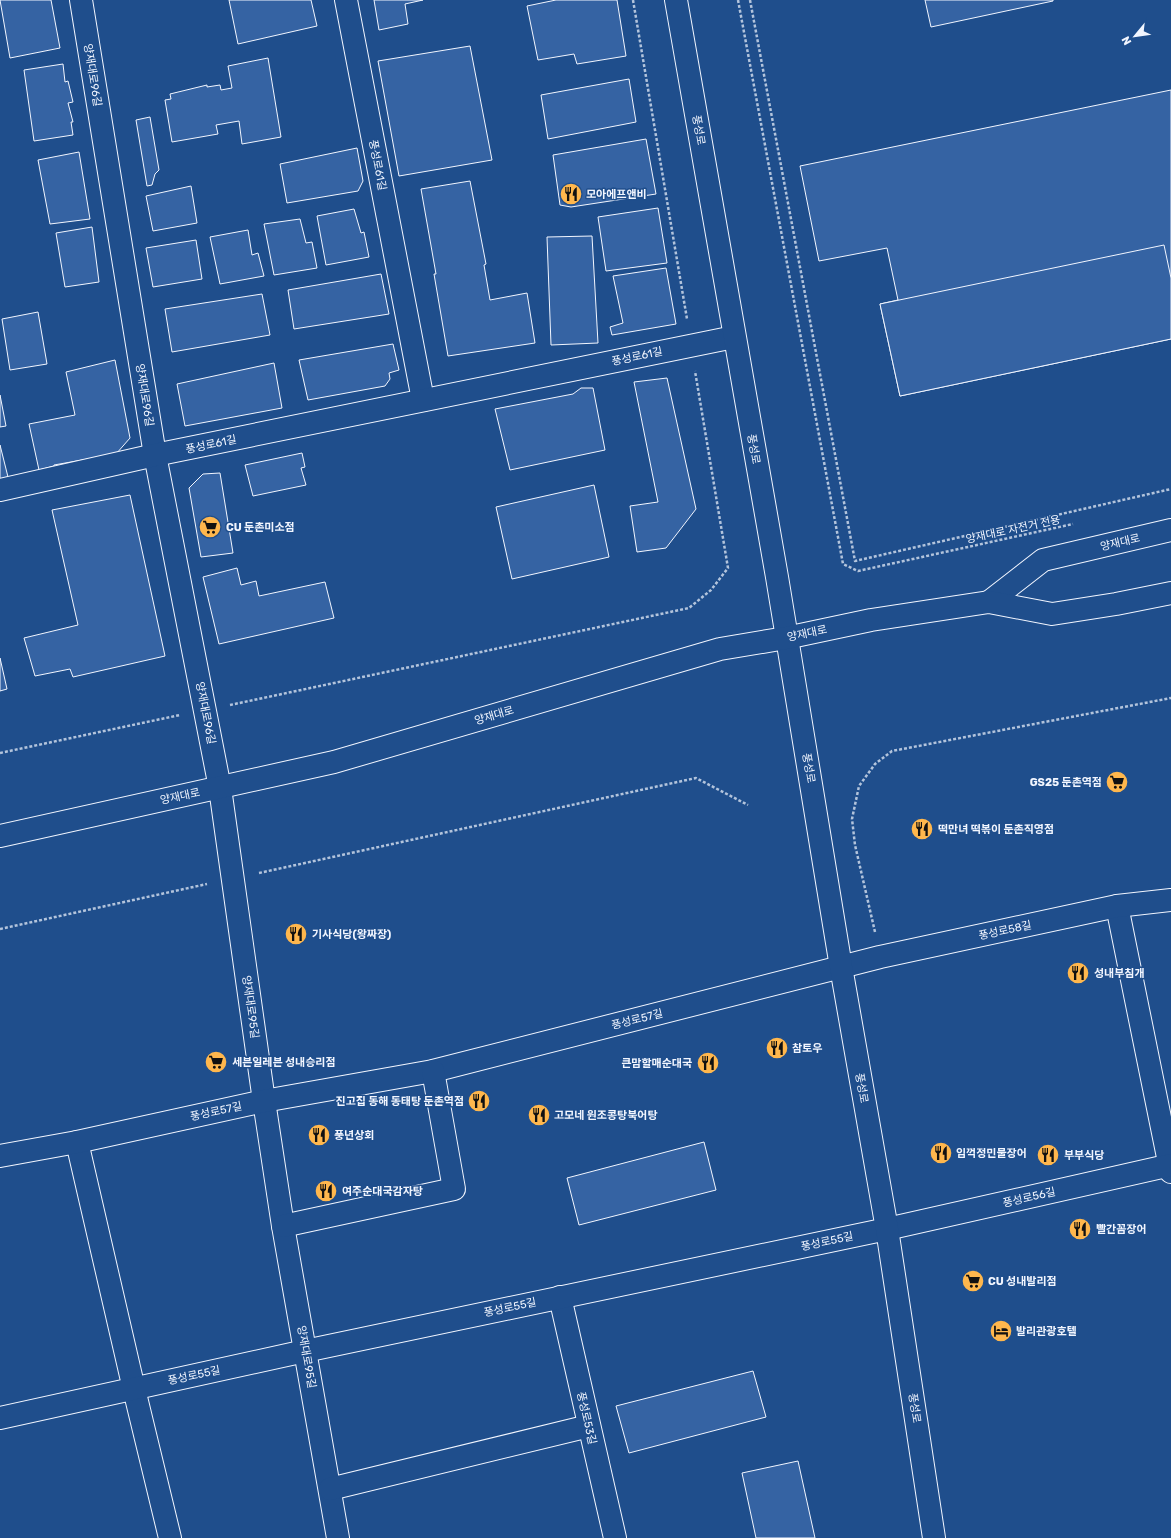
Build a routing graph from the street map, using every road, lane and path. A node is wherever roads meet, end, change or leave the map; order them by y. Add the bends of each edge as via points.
1 (81, 0) edge
2 (346, 0) edge
3 (633, 0) edge
4 (676, 0) edge
5 (738, 0) edge
6 (750, 0) edge
7 (734, 336) junction
8 (691, 345) junction
9 (423, 400) junction
10 (155, 455) junction
11 (1171, 489) edge
12 (0, 490) edge
13 (1079, 522) dead end
14 (1171, 530) edge
15 (1171, 593) edge
16 (989, 602) junction
17 (786, 638) junction
18 (1171, 698) edge
19 (205, 710) junction
20 (0, 753) edge
21 (220, 788) junction
22 (748, 805) dead end
23 (0, 836) edge
24 (233, 878) junction
25 (1171, 900) edge
26 (1117, 906) junction
27 (0, 929) edge
28 (880, 957) junction
29 (841, 967) junction
30 (433, 1071) junction
31 (264, 1101) junction
32 (77, 1142) junction
33 (0, 1156) edge
34 (1171, 1168) edge
35 (283, 1226) junction
36 (887, 1229) junction
37 (560, 1297) junction
38 (305, 1351) junction
39 (134, 1389) junction
40 (0, 1418) edge
41 (589, 1426) junction
42 (330, 1489) junction
43 (170, 1538) edge
44 (338, 1538) edge
45 (615, 1538) edge
46 (934, 1538) edge

1 - 10 street, 양재대로96길
2 - 9 street, 풍성로61길
3 - 8 path
4 - 7 street, 풍성로
5 - 13 path, 양재대로 자전거 전용 via 843,564 858,571
6 - 11 path via 855,561
7 - 8 street, 풍성로61길
7 - 17 street, 풍성로
8 - 9 street, 풍성로61길
8 - 19 path via 728,568 711,590 689,608
9 - 10 street, 풍성로61길
10 - 12 street, 풍성로61길
10 - 19 street, 양재대로96길
14 - 16 street, 양재대로 via 1043,560
15 - 16 street, 양재대로 via 1052,614
16 - 17 street, 양재대로 via 871,620
17 - 21 street, 양재대로 via 720,649 334,762
17 - 29 street, 풍성로
18 - 28 path via 892,751 875,764 859,786 852,819 855,845
19 - 20 path
19 - 21 street, 양재대로96길
21 - 23 street, 양재대로
21 - 24 street, 양재대로95길
22 - 24 path via 696,778
24 - 27 path
24 - 31 street, 양재대로95길
25 - 26 street, 풍성로58길
26 - 28 street, 풍성로58길
26 - 34 street, 풍성로56길
28 - 29 street, 풍성로58길
29 - 30 street, 풍성로57길
29 - 36 street, 풍성로
30 - 31 street, 풍성로57길
30 - 35 street via 454,1189
31 - 32 street, 풍성로57길
31 - 35 street, 양재대로95길
32 - 33 street, 풍성로57길
32 - 39 street
34 - 36 street, 풍성로56길
35 - 38 street, 양재대로95길
36 - 37 street, 풍성로55길
36 - 46 street, 풍성로
37 - 38 street, 풍성로55길
37 - 41 street, 풍성로53길
38 - 39 street, 풍성로55길
38 - 42 street, 양재대로95길
39 - 40 street, 풍성로55길
39 - 43 street
41 - 42 street
41 - 45 street, 풍성로53길
42 - 44 street, 양재대로95길

